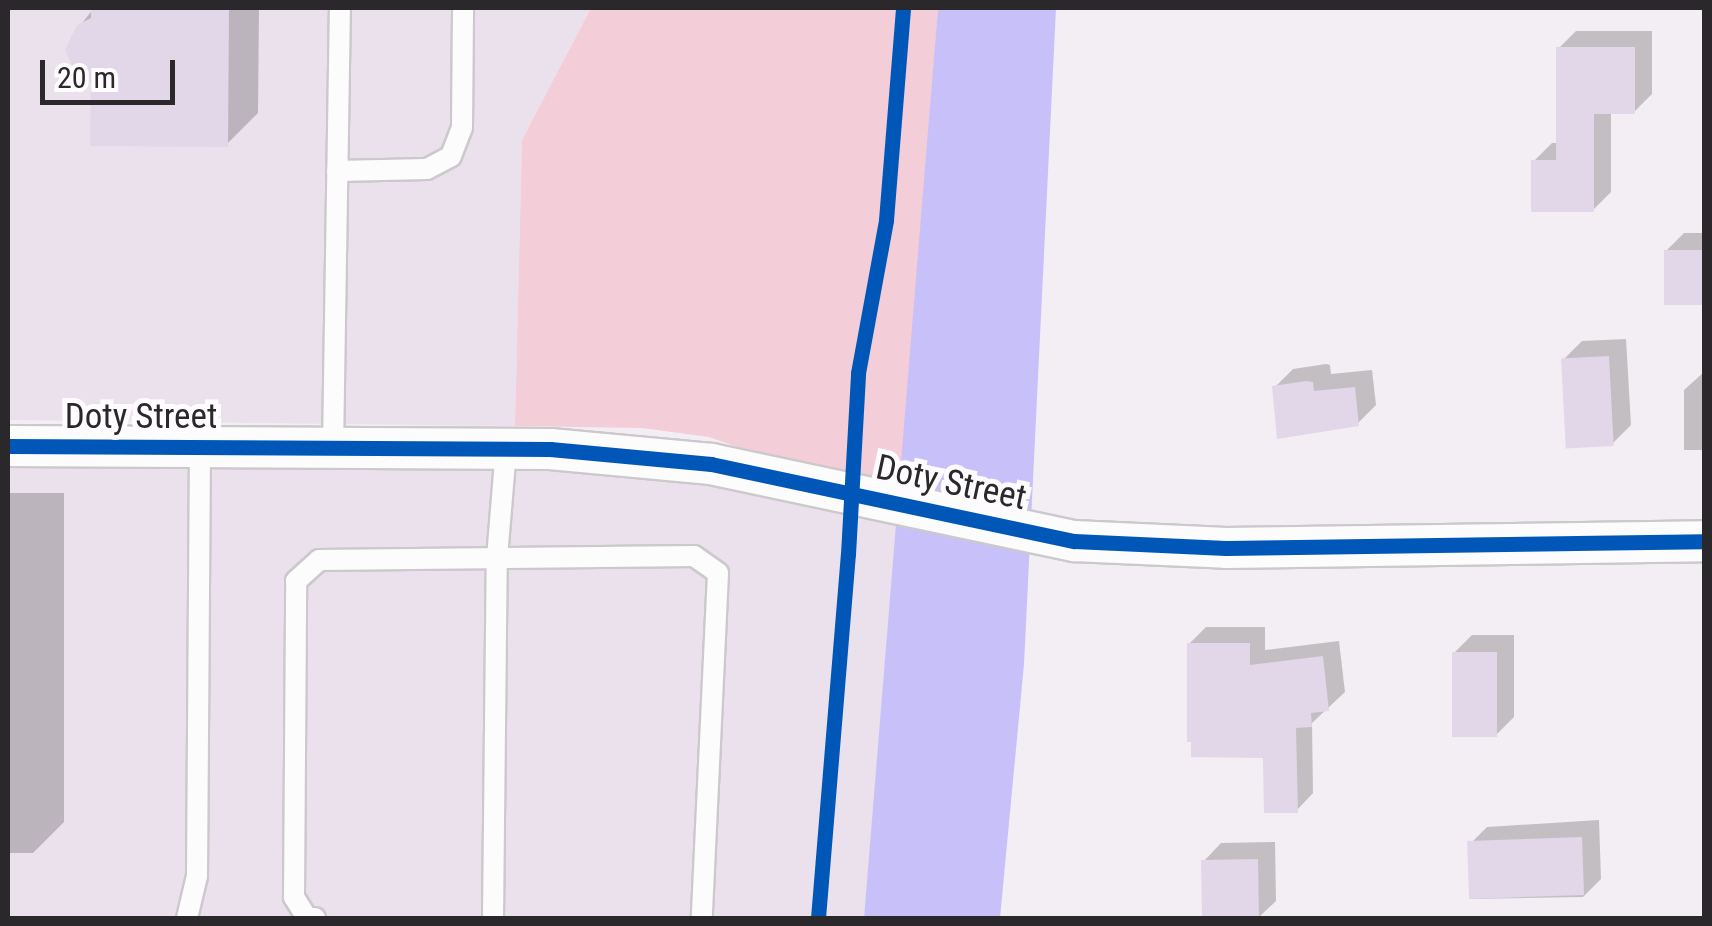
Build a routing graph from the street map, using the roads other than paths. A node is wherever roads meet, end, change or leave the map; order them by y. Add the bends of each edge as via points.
1 (340, 8) edge
2 (463, 8) edge
3 (337, 171) junction
4 (8, 446) edge
5 (200, 447) junction
6 (333, 448) junction
7 (506, 449) junction
8 (1704, 542) edge
9 (497, 558) junction
10 (186, 918) edge
11 (315, 918) edge
12 (493, 918) edge
13 (702, 918) edge

1 - 3 lane
2 - 3 lane via 462,128 451,156 427,169
3 - 6 lane
4 - 5 street, Doty Street
5 - 6 street, Doty Street
5 - 10 lane via 197,876
6 - 7 street, Doty Street
7 - 8 street, Doty Street via 711,464 1074,541 1226,548
7 - 9 lane
9 - 11 lane via 319,560 296,582 294,897
9 - 12 lane
9 - 13 lane via 694,556 718,573

